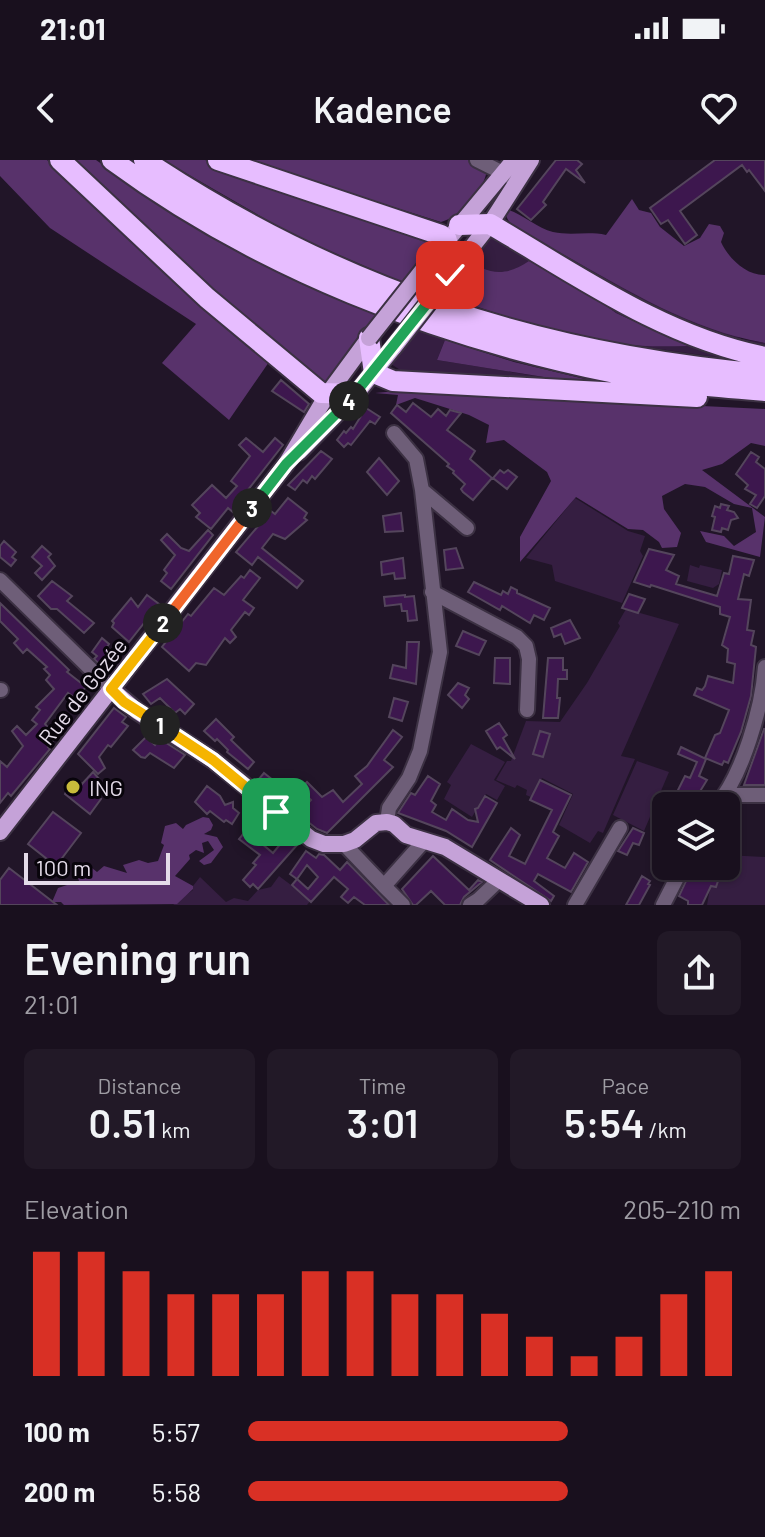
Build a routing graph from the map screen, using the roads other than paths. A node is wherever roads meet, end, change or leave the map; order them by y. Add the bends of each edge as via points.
1 (60, 160) edge
2 (112, 160) edge
3 (144, 160) edge
4 (218, 160) edge
5 (477, 160) edge
6 (531, 160) edge
7 (511, 171) edge
8 (490, 224) junction
9 (453, 233) junction
10 (450, 275) junction
11 (369, 338) junction
12 (765, 357) edge
13 (374, 373) junction
14 (765, 374) edge
15 (765, 393) edge
16 (356, 394) junction
17 (327, 395) junction
18 (394, 433) dead end
19 (286, 464) junction
20 (422, 490) junction
21 (467, 528) dead end
22 (0, 580) edge
23 (432, 592) junction
24 (765, 667) edge
25 (111, 689) junction
26 (527, 710) dead end
27 (724, 792) edge
28 (765, 795) edge
29 (740, 798) edge
30 (387, 822) junction
31 (620, 828) dead end
32 (0, 832) edge
33 (424, 841) junction
34 (344, 844) junction
35 (499, 880) junction
36 (676, 880) edge
37 (384, 886) junction
38 (403, 905) edge
39 (470, 905) edge
40 (541, 905) edge
41 (575, 905) edge
42 (663, 905) edge

1 - 17 highway via 207,298
2 - 15 highway via 273,258 459,333 617,374
3 - 14 highway via 281,242 468,317 621,356
4 - 9 highway via 441,235
5 - 7 street
6 - 7 main road, Rue de Gozée
7 - 8 main road, Rue de Gozée
7 - 9 main road, Rue de Gozée
8 - 9 highway
8 - 10 main road, Rue de Gozée
8 - 12 highway via 669,326
9 - 10 highway
9 - 11 main road, Rue de Gozée, bridge
10 - 13 main road, Rue de Gozée, bridge
11 - 13 highway
11 - 17 main road, Rue de Gozée
13 - 15 highway via 393,381 746,400
13 - 16 main road, Rue de Gozée
16 - 17 highway
16 - 19 main road, Rue de Gozée
17 - 19 main road, Rue de Gozée
18 - 20 street via 416,459
19 - 25 main road, Rue de Gozée
20 - 21 street
20 - 23 street
22 - 25 street
23 - 26 street via 526,646
23 - 30 street via 438,669 420,751 389,808
24 - 27 street via 757,717
25 - 32 main road, Rue de Gozée
25 - 34 main road via 213,760 311,839
28 - 29 street
30 - 33 main road
30 - 34 main road via 376,823
31 - 41 street
33 - 35 main road via 445,847
33 - 37 street
34 - 37 street
35 - 39 street
35 - 40 main road
36 - 42 street
37 - 38 street

